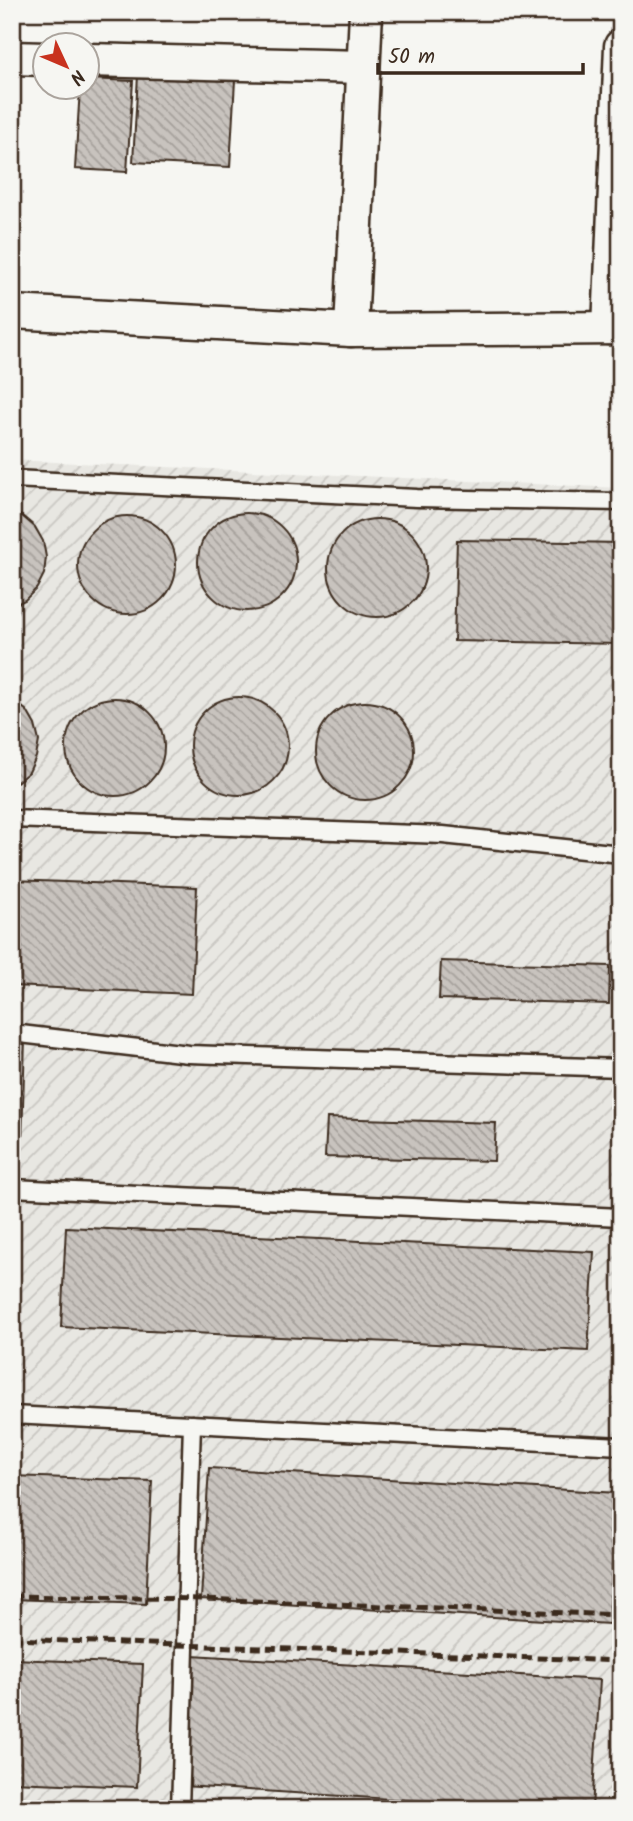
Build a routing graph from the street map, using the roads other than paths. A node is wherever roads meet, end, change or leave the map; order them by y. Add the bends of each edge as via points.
1 (366, 12) edge
2 (621, 46) edge
3 (12, 58) edge
4 (32, 59) edge
5 (102, 60) edge
6 (363, 67) junction
7 (12, 312) edge
8 (615, 328) edge
9 (351, 330) junction
10 (12, 479) edge
11 (621, 502) edge
12 (12, 819) edge
13 (621, 854) edge
14 (12, 1033) edge
15 (621, 1068) edge
16 (12, 1188) edge
17 (621, 1217) edge
18 (12, 1415) edge
19 (192, 1424) junction
20 (621, 1446) edge
21 (180, 1809) edge

1 - 6 street
2 - 8 street
3 - 4 street
5 - 6 street
6 - 9 street
7 - 9 street
8 - 9 street
10 - 11 lane via 417,498
12 - 13 lane via 443,835
14 - 15 lane via 189,1054
16 - 17 lane
18 - 19 lane
19 - 20 lane
19 - 21 lane

